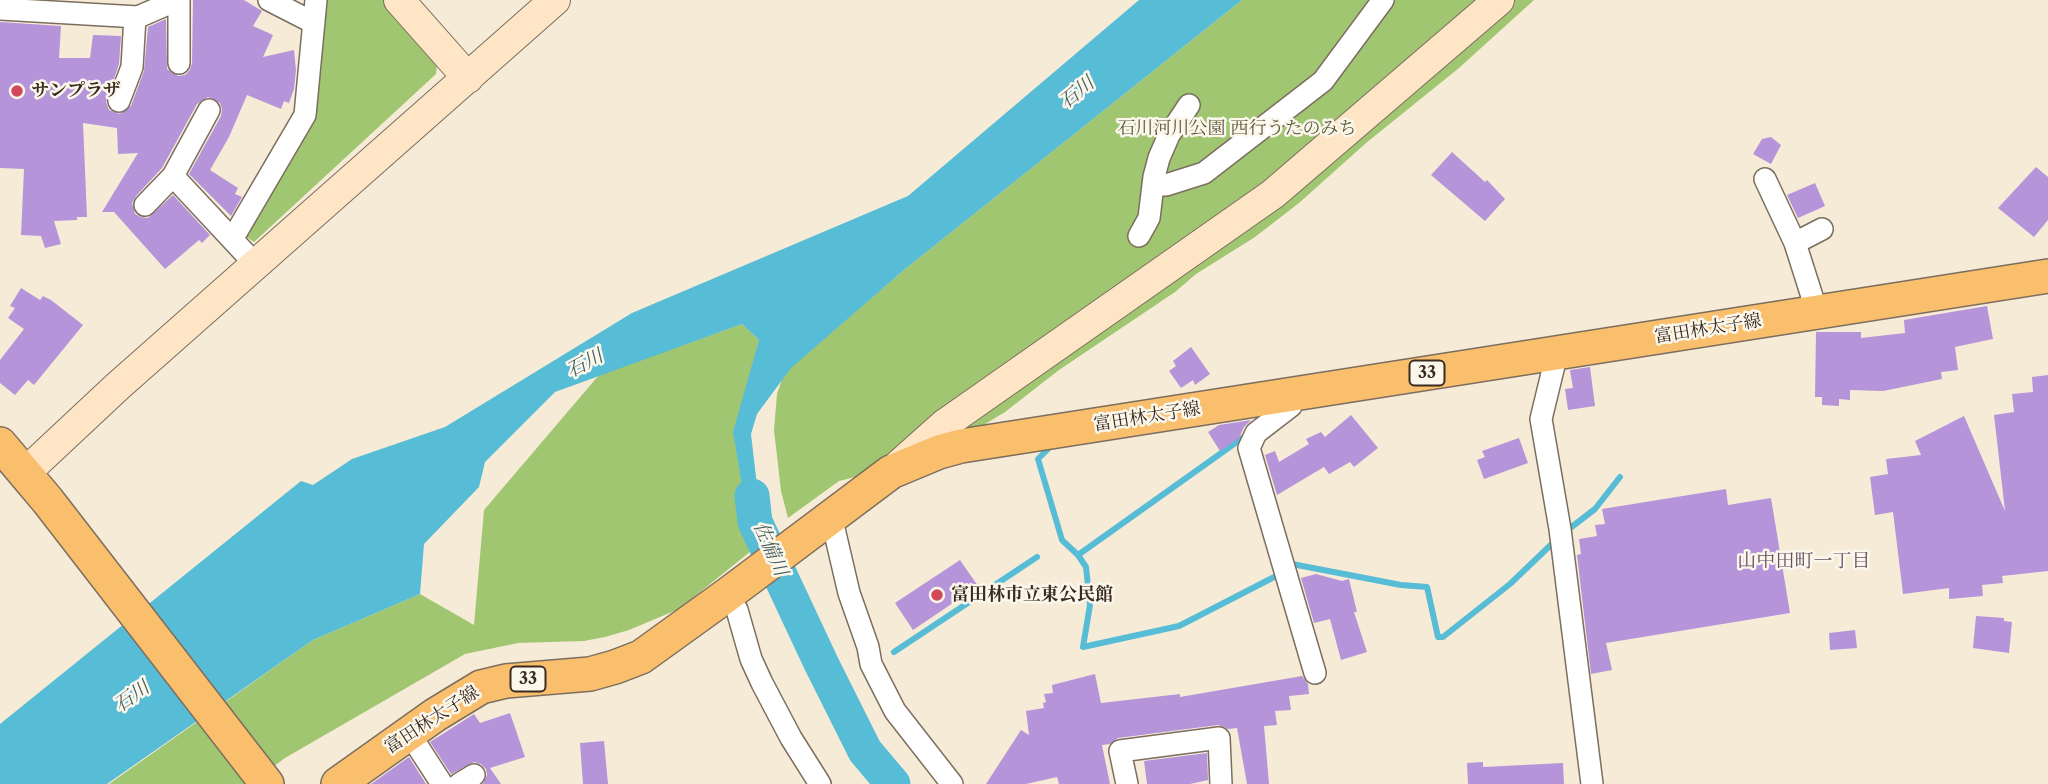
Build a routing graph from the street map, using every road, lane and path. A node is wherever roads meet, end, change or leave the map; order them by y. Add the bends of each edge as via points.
1 (178, 0) edge
2 (269, 0) edge
3 (316, 0) edge
4 (399, 0) edge
5 (555, 0) edge
6 (1383, 0) edge
7 (1499, 0) edge
8 (0, 9) edge
9 (135, 17) junction
10 (314, 23) junction
11 (179, 63) dead end
12 (468, 78) junction
13 (119, 101) dead end
14 (1189, 105) dead end
15 (209, 110) dead end
16 (173, 176) junction
17 (1765, 179) dead end
18 (1153, 184) junction
19 (145, 205) dead end
20 (1822, 229) dead end
21 (1139, 236) dead end
22 (233, 238) junction
23 (1795, 243) junction
24 (256, 265) junction
25 (2048, 276) edge
26 (1817, 312) junction
27 (1557, 352) junction
28 (1291, 395) junction
29 (8, 460) edge
30 (891, 472) junction
31 (829, 519) junction
32 (734, 590) junction
33 (1315, 673) dead end
34 (409, 733) junction
35 (267, 784) edge
36 (338, 784) edge
37 (442, 784) edge
38 (820, 784) edge
39 (952, 784) edge
40 (1127, 784) edge
41 (1221, 784) edge
42 (1592, 784) edge

1 - 9 street
1 - 11 street
2 - 10 street
3 - 10 street
4 - 12 street
5 - 12 street
6 - 18 street via 1323,81 1204,173 1166,185
7 - 30 street via 1273,194 945,424
8 - 9 street
9 - 13 street via 132,68
10 - 22 street via 304,115
12 - 24 street
14 - 18 street via 1169,135
15 - 16 street
16 - 19 street
16 - 22 street
17 - 23 street
18 - 21 street via 1149,218
20 - 23 street
22 - 24 street
23 - 26 street
24 - 29 street via 118,386
25 - 26 main road, 富田林太子線 / 33
26 - 27 main road, 富田林太子線 / 33
27 - 28 main road, 富田林太子線 / 33
27 - 42 street via 1541,419 1560,529
28 - 30 main road, 富田林太子線 / 33 via 961,446
28 - 33 street via 1291,406 1256,433 1249,448
29 - 35 main road via 48,501
30 - 31 main road, 富田林太子線 / 33
31 - 32 main road, 富田林太子線 / 33
31 - 39 street via 871,664 895,711
32 - 34 main road, 富田林太子線 / 33 via 641,657 590,674 481,687
32 - 38 street via 762,684
34 - 36 main road, 富田林太子線 / 33
34 - 37 street
40 - 41 street via 1120,751 1219,738

